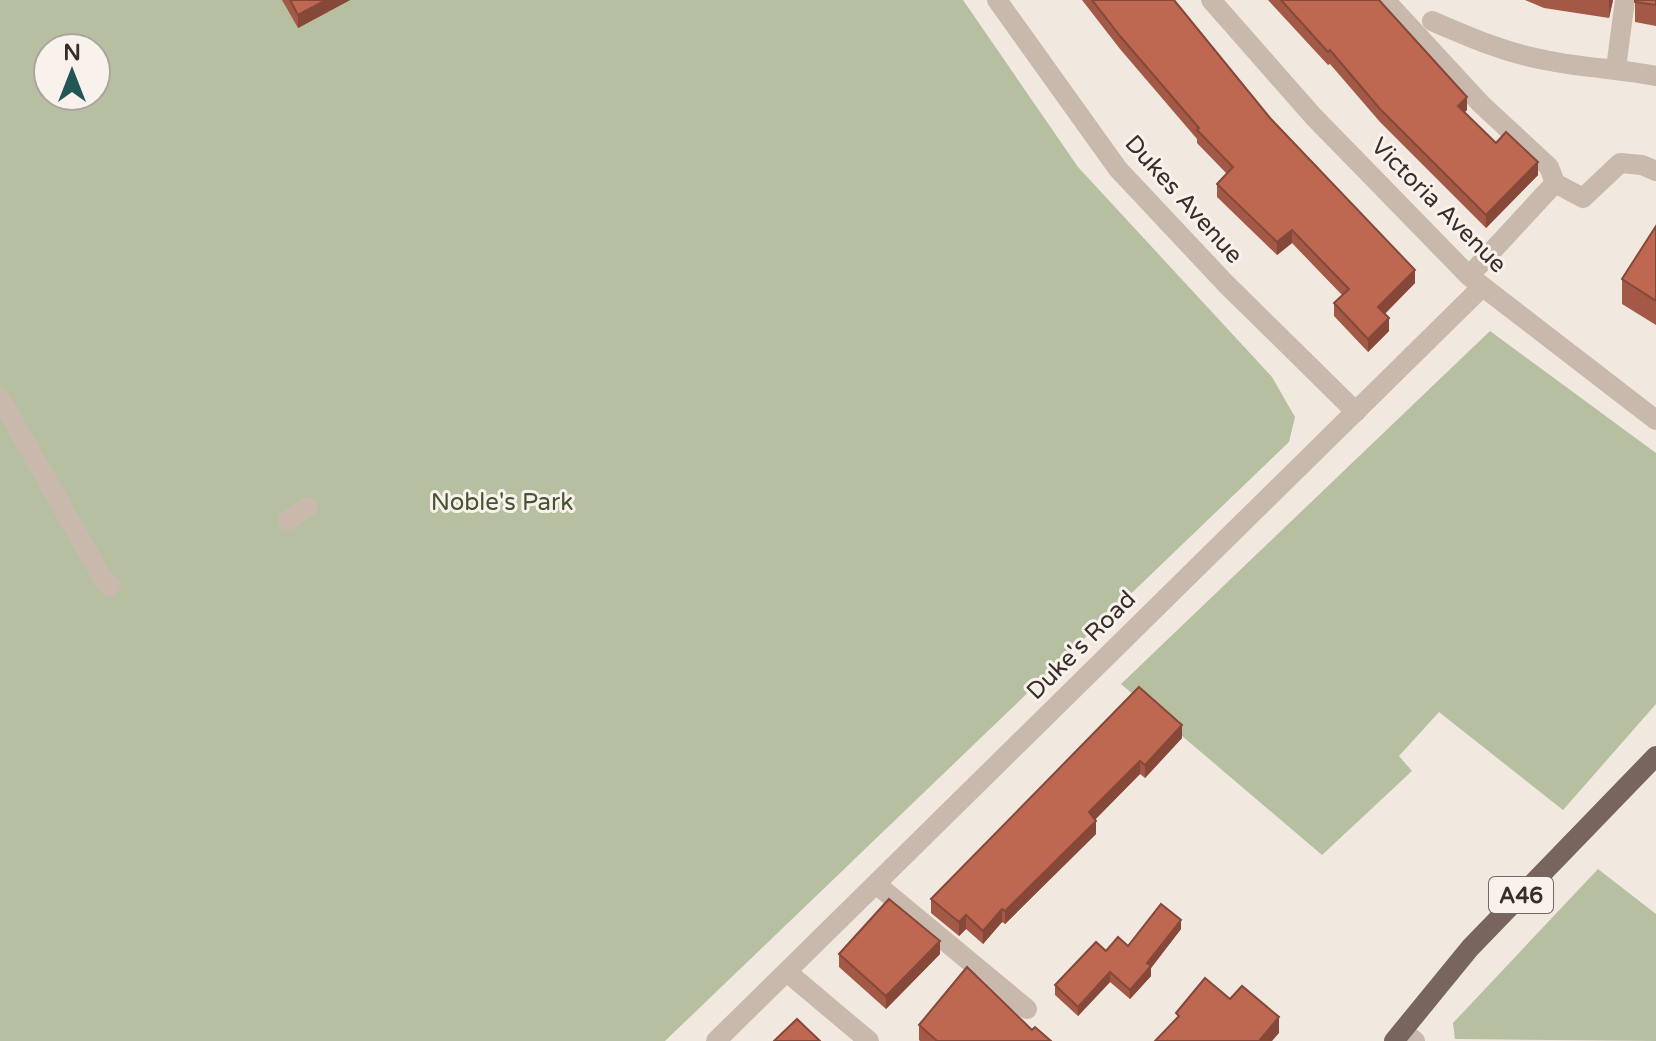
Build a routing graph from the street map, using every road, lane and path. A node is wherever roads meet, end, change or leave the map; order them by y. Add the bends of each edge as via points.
1 (997, 0) edge
2 (1211, 0) edge
3 (1385, 0) edge
4 (1625, 0) edge
5 (1432, 21) dead end
6 (1616, 68) junction
7 (1656, 76) edge
8 (1656, 171) edge
9 (1555, 183) junction
10 (1476, 281) junction
11 (0, 398) edge
12 (1356, 412) junction
13 (1656, 420) edge
14 (308, 507) dead end
15 (288, 520) dead end
16 (110, 586) dead end
17 (1656, 756) edge
18 (876, 884) junction
19 (787, 972) junction
20 (1027, 1009) dead end
21 (1404, 1038) edge
22 (716, 1041) edge
23 (869, 1041) edge

1 - 12 street, Dukes Avenue via 1118,169
2 - 10 street, Victoria Avenue via 1313,116
3 - 9 street via 1481,104 1549,167
4 - 6 street
5 - 6 street via 1490,47 1551,62
6 - 7 street
8 - 9 street via 1620,163 1583,198
9 - 10 street, Duke's Road
10 - 12 street, Duke's Road
10 - 13 street, Victoria Avenue
11 - 16 street
12 - 18 street, Duke's Road
14 - 15 street
17 - 21 main road, A46 via 1470,948
18 - 19 street, Duke's Road
18 - 20 street
19 - 22 street, Duke's Road
19 - 23 street

